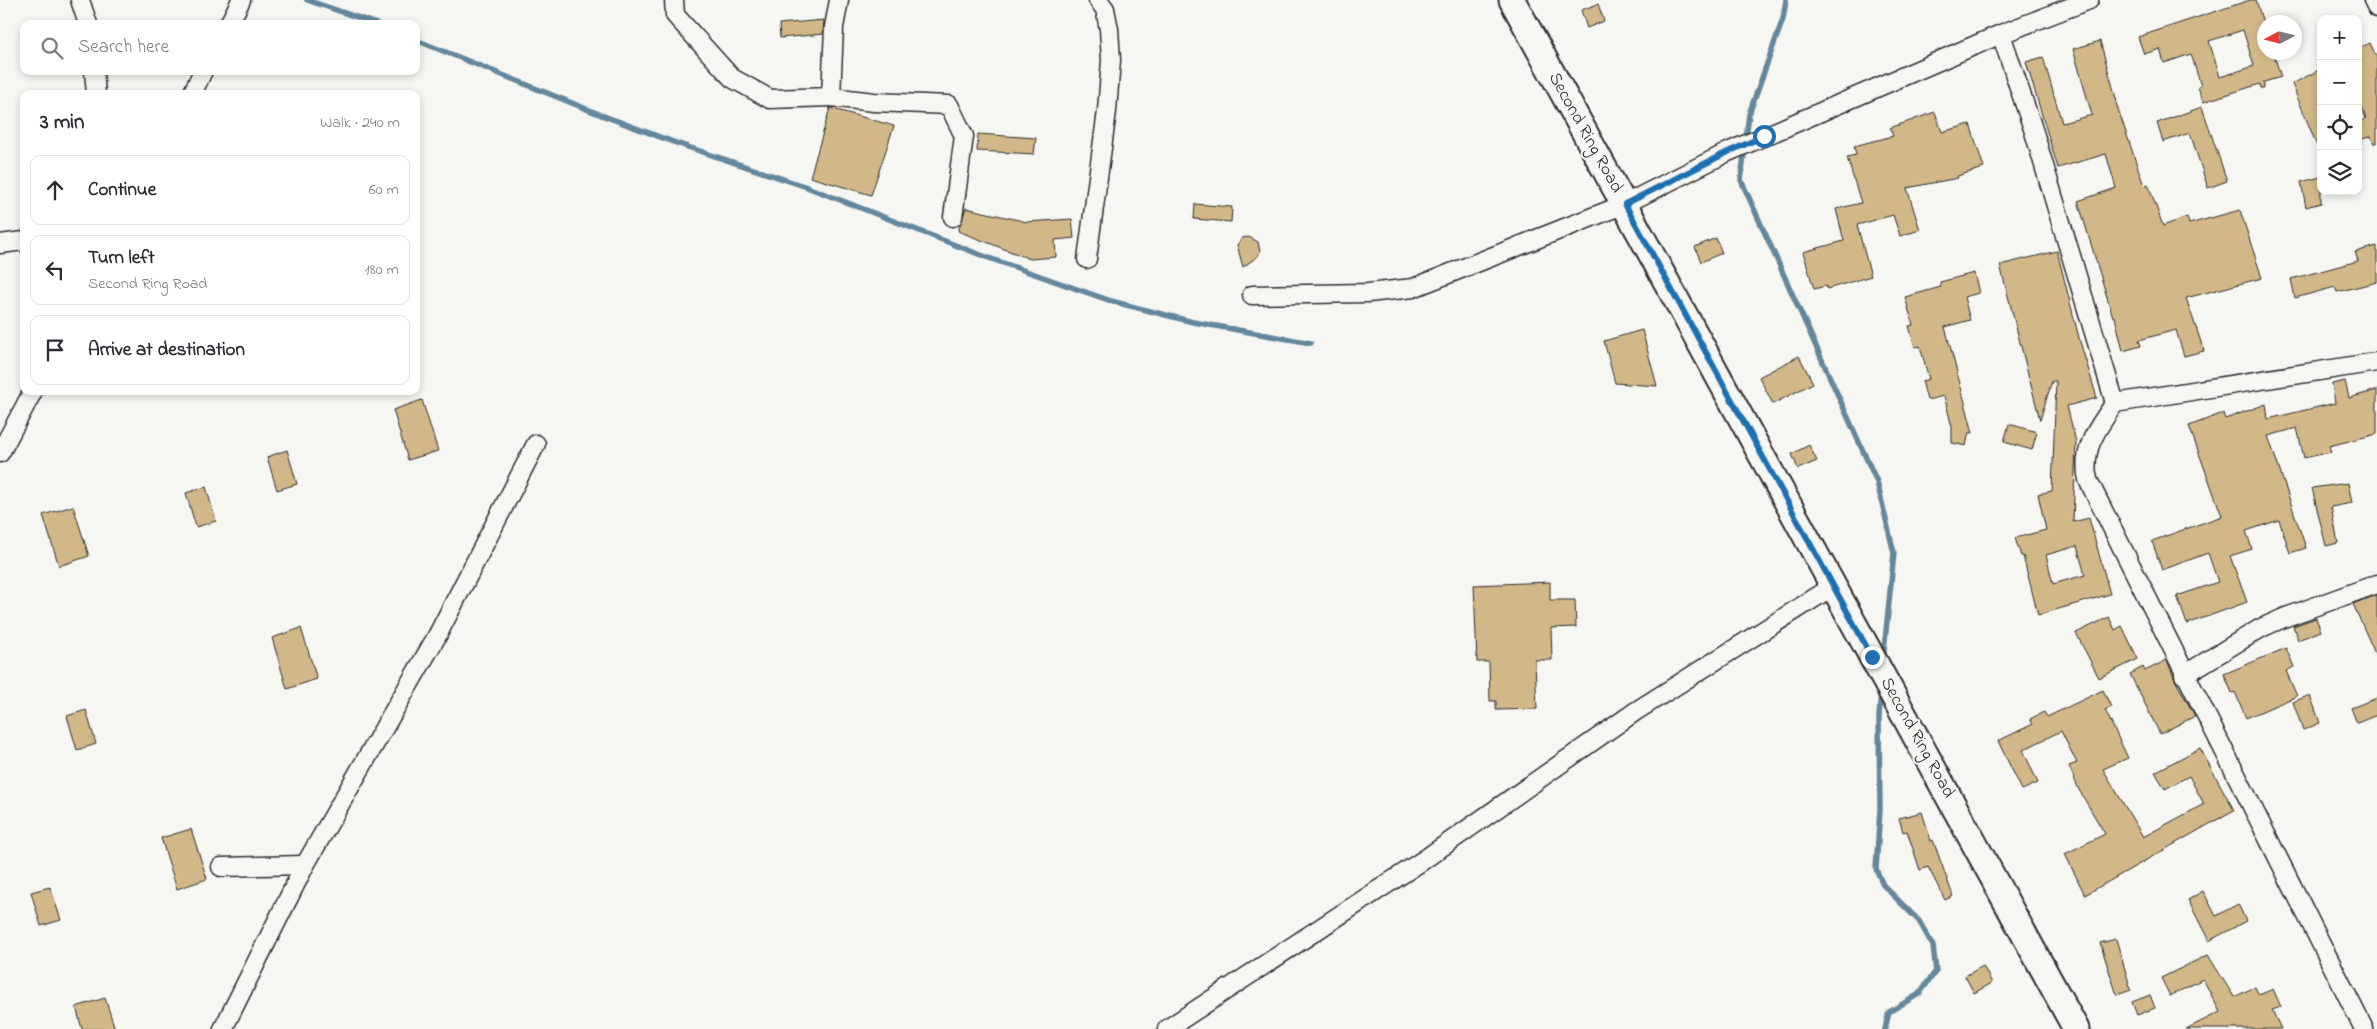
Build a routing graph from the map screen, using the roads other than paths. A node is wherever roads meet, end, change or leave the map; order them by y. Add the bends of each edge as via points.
1 (80, 0) edge
2 (241, 0) edge
3 (674, 0) edge
4 (839, 0) edge
5 (1098, 0) edge
6 (1512, 0) edge
7 (2373, 0) edge
8 (2085, 1) edge
9 (2377, 8) edge
10 (87, 20) edge
11 (230, 20) edge
12 (2001, 34) junction
13 (94, 75) edge
14 (202, 75) edge
15 (96, 90) edge
16 (194, 90) edge
17 (831, 97) junction
18 (1625, 204) junction
19 (953, 217) dead end
20 (20, 242) edge
21 (0, 244) edge
22 (1087, 259) dead end
23 (1252, 295) dead end
24 (2377, 362) edge
25 (31, 395) edge
26 (2115, 403) junction
27 (536, 444) dead end
28 (0, 453) edge
29 (2377, 584) edge
30 (1832, 587) junction
31 (2184, 675) junction
32 (305, 865) junction
33 (221, 867) dead end
34 (222, 1029) edge
35 (1167, 1029) edge
36 (2076, 1029) edge
37 (2364, 1029) edge

1 - 10 street
2 - 11 street
3 - 17 street via 675,15 732,78 770,99
4 - 17 street via 834,27
5 - 22 street via 1105,9 1111,60
6 - 18 main road, Second Ring Road
7 - 9 street
8 - 12 street
12 - 18 street via 1728,152
12 - 26 street via 2034,132
13 - 15 street
14 - 16 street
17 - 19 street via 949,105 964,136
18 - 23 street via 1413,288 1368,293
18 - 30 main road, Second Ring Road
20 - 21 street
24 - 26 street
25 - 28 street
26 - 31 street via 2095,431 2085,465 2088,480
27 - 32 street via 437,636
29 - 31 street via 2261,628
30 - 35 street via 1636,711 1422,861
30 - 36 main road, Second Ring Road
31 - 37 street
32 - 33 street
32 - 34 street

